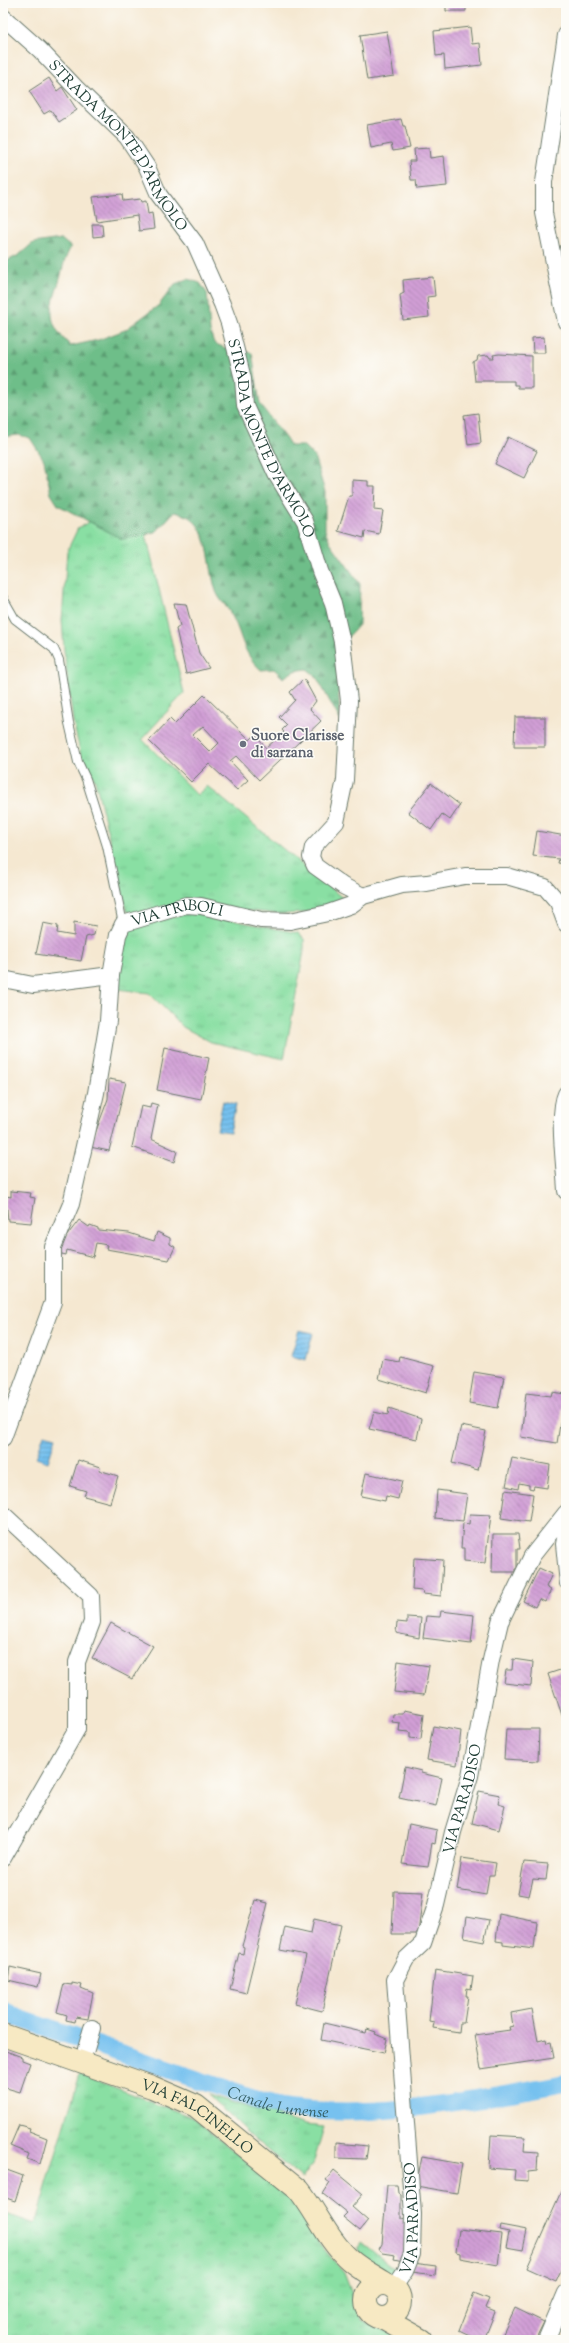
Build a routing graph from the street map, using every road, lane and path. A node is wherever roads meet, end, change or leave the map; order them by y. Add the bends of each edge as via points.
1 (3, 17) edge
2 (566, 35) edge
3 (566, 322) edge
4 (3, 598) edge
5 (363, 896) junction
6 (124, 924) junction
7 (566, 924) edge
8 (111, 974) junction
9 (3, 979) edge
10 (566, 1094) edge
11 (566, 1191) edge
12 (3, 1438) edge
13 (565, 1513) edge
14 (3, 1514) edge
15 (566, 1583) edge
16 (3, 1858) edge
17 (92, 2028) dead end
18 (3, 2035) edge
19 (86, 2048) dead end
20 (349, 2259) junction
21 (393, 2292) junction
22 (566, 2293) edge
23 (366, 2304) junction
24 (382, 2318) junction
25 (421, 2340) edge
26 (546, 2340) edge

1 - 5 street, STRADA MONTE D'ARMOLO via 127,136 147,167 159,195 195,243 222,304 243,379 245,406 276,474 305,521 333,603 342,642 349,701 345,780 336,822 313,847 311,857 315,866 343,886
2 - 3 street via 544,182 544,214
4 - 6 lane via 15,619 54,649 68,723 78,762 86,779 107,846
5 - 6 street, VIA TRIBOLI via 351,904 328,912 290,920 261,920 186,905
5 - 7 street, VIA TRIBOLI via 402,885 427,884 465,876 507,876 545,887 558,902
6 - 8 street, VIA TRIBOLI via 118,934
8 - 9 street via 33,985
8 - 12 street, VIA TRIBOLI via 108,1021 96,1093 70,1204 53,1247 53,1302
10 - 11 street via 563,1100 562,1122
13 - 15 lane via 560,1544 564,1584
13 - 21 street, VIA PARADISO via 532,1556 500,1622 470,1776 453,1832 436,1905 423,1943 406,1959 395,1980 413,2214 412,2254
14 - 16 street via 91,1596 92,1622 77,1662 77,1729
17 - 19 street
18 - 20 street, VIA FALCINELLO via 152,2087 196,2106 299,2190
20 - 21 street, VIA FALCINELLO
20 - 23 street, VIA FALCINELLO
21 - 23 street via 375,2285 367,2293
21 - 24 street via 392,2316
21 - 25 street, VIA FALCINELLO
22 - 26 street
23 - 24 street, VIA FALCINELLO via 371,2314
24 - 25 street, VIA FALCINELLO

